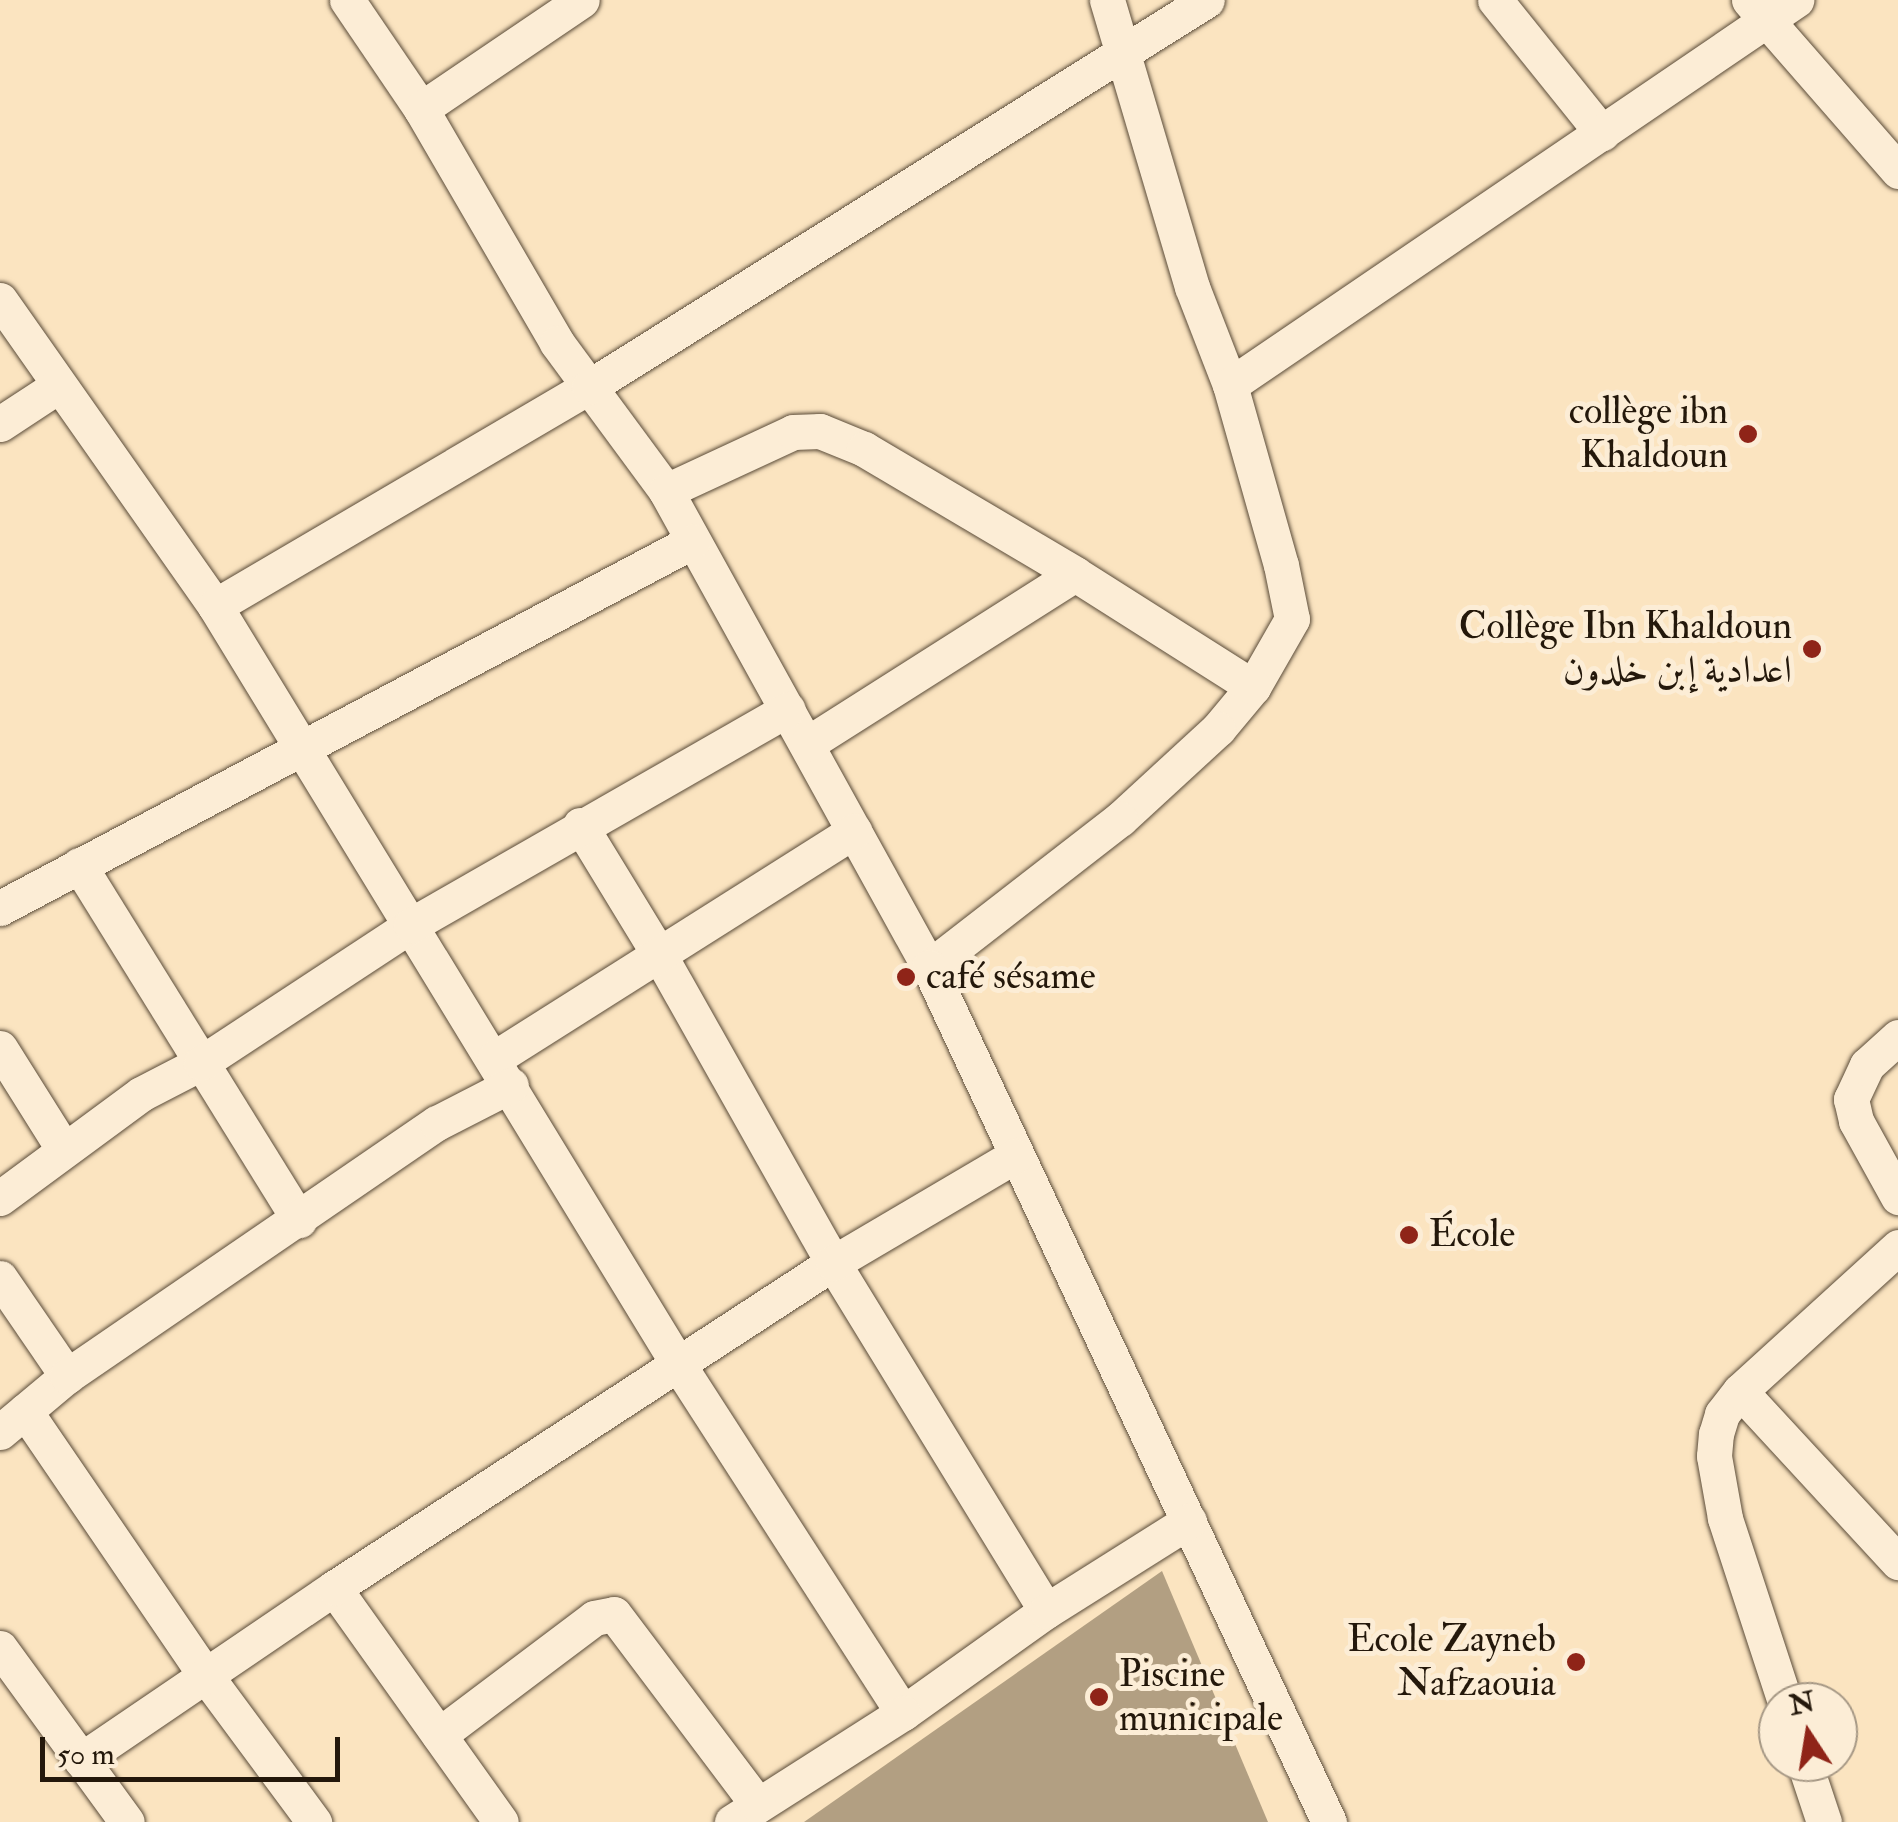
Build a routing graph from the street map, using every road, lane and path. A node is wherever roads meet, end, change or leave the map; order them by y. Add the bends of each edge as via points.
1 (347, 0) edge
2 (582, 0) edge
3 (1106, 0) edge
4 (1208, 0) edge
5 (1496, 0) edge
6 (1796, 0) edge
7 (1758, 12) edge
8 (1125, 53) junction
9 (420, 109) junction
10 (1602, 133) junction
11 (1898, 171) edge
12 (0, 300) edge
13 (1230, 385) junction
14 (58, 386) junction
15 (590, 387) junction
16 (0, 424) edge
17 (666, 491) junction
18 (694, 541) junction
19 (1075, 574) junction
20 (215, 606) junction
21 (1252, 687) junction
22 (788, 708) junction
23 (807, 744) junction
24 (300, 750) junction
25 (580, 826) junction
26 (854, 830) junction
27 (79, 865) junction
28 (0, 908) edge
29 (411, 925) junction
30 (660, 956) junction
31 (929, 966) junction
32 (1898, 1037) edge
33 (0, 1048) edge
34 (202, 1062) junction
35 (503, 1072) junction
36 (62, 1147) junction
37 (1015, 1156) junction
38 (1898, 1196) edge
39 (0, 1198) edge
40 (299, 1220) junction
41 (1898, 1247) edge
42 (832, 1263) junction
43 (0, 1278) edge
44 (678, 1364) junction
45 (66, 1376) junction
46 (1740, 1391) junction
47 (12, 1421) edge
48 (1189, 1520) junction
49 (1898, 1562) edge
50 (334, 1588) junction
51 (1046, 1611) junction
52 (0, 1648) edge
53 (206, 1676) junction
54 (1778, 1682) edge
55 (903, 1713) junction
56 (440, 1735) junction
57 (81, 1760) junction
58 (1811, 1782) edge
59 (745, 1814) edge
60 (127, 1822) edge
61 (314, 1822) edge
62 (501, 1822) edge
63 (1329, 1822) edge
64 (1824, 1822) edge

1 - 9 street
2 - 9 street
3 - 8 street
4 - 8 street
5 - 10 street
6 - 7 street
7 - 10 street
7 - 11 street
8 - 13 street via 1192,287
8 - 15 street
9 - 15 street via 493,239
10 - 13 street
12 - 14 street
13 - 21 street via 1291,604 1285,637
14 - 16 street
14 - 20 street
15 - 17 street
15 - 20 street
17 - 18 street
17 - 19 street via 793,432 820,431 864,448
18 - 22 street
18 - 24 street
19 - 21 street
19 - 23 street
20 - 24 street
21 - 31 street via 1218,729 1120,819
22 - 23 street
22 - 25 street
23 - 26 street
24 - 27 street
24 - 29 street
25 - 29 street
25 - 30 street
26 - 30 street
26 - 31 street
27 - 28 street
27 - 34 street
29 - 34 street
29 - 35 street
30 - 35 street
30 - 42 street
31 - 37 street
32 - 38 street via 1867,1065 1850,1099
33 - 36 street
34 - 36 street
34 - 40 street
35 - 40 street
35 - 44 street
36 - 39 street
37 - 42 street
37 - 48 street
40 - 45 street
41 - 46 street
42 - 44 street
42 - 51 street
43 - 45 street
44 - 50 street
44 - 55 street
45 - 47 street
46 - 49 street
46 - 54 street via 1722,1414 1715,1468
47 - 53 street
48 - 51 street
48 - 63 street
50 - 53 street
50 - 56 street
51 - 55 street
52 - 57 street
53 - 57 street
53 - 61 street
55 - 59 street
56 - 59 street via 594,1618 614,1614
56 - 62 street
57 - 60 street
58 - 64 street

